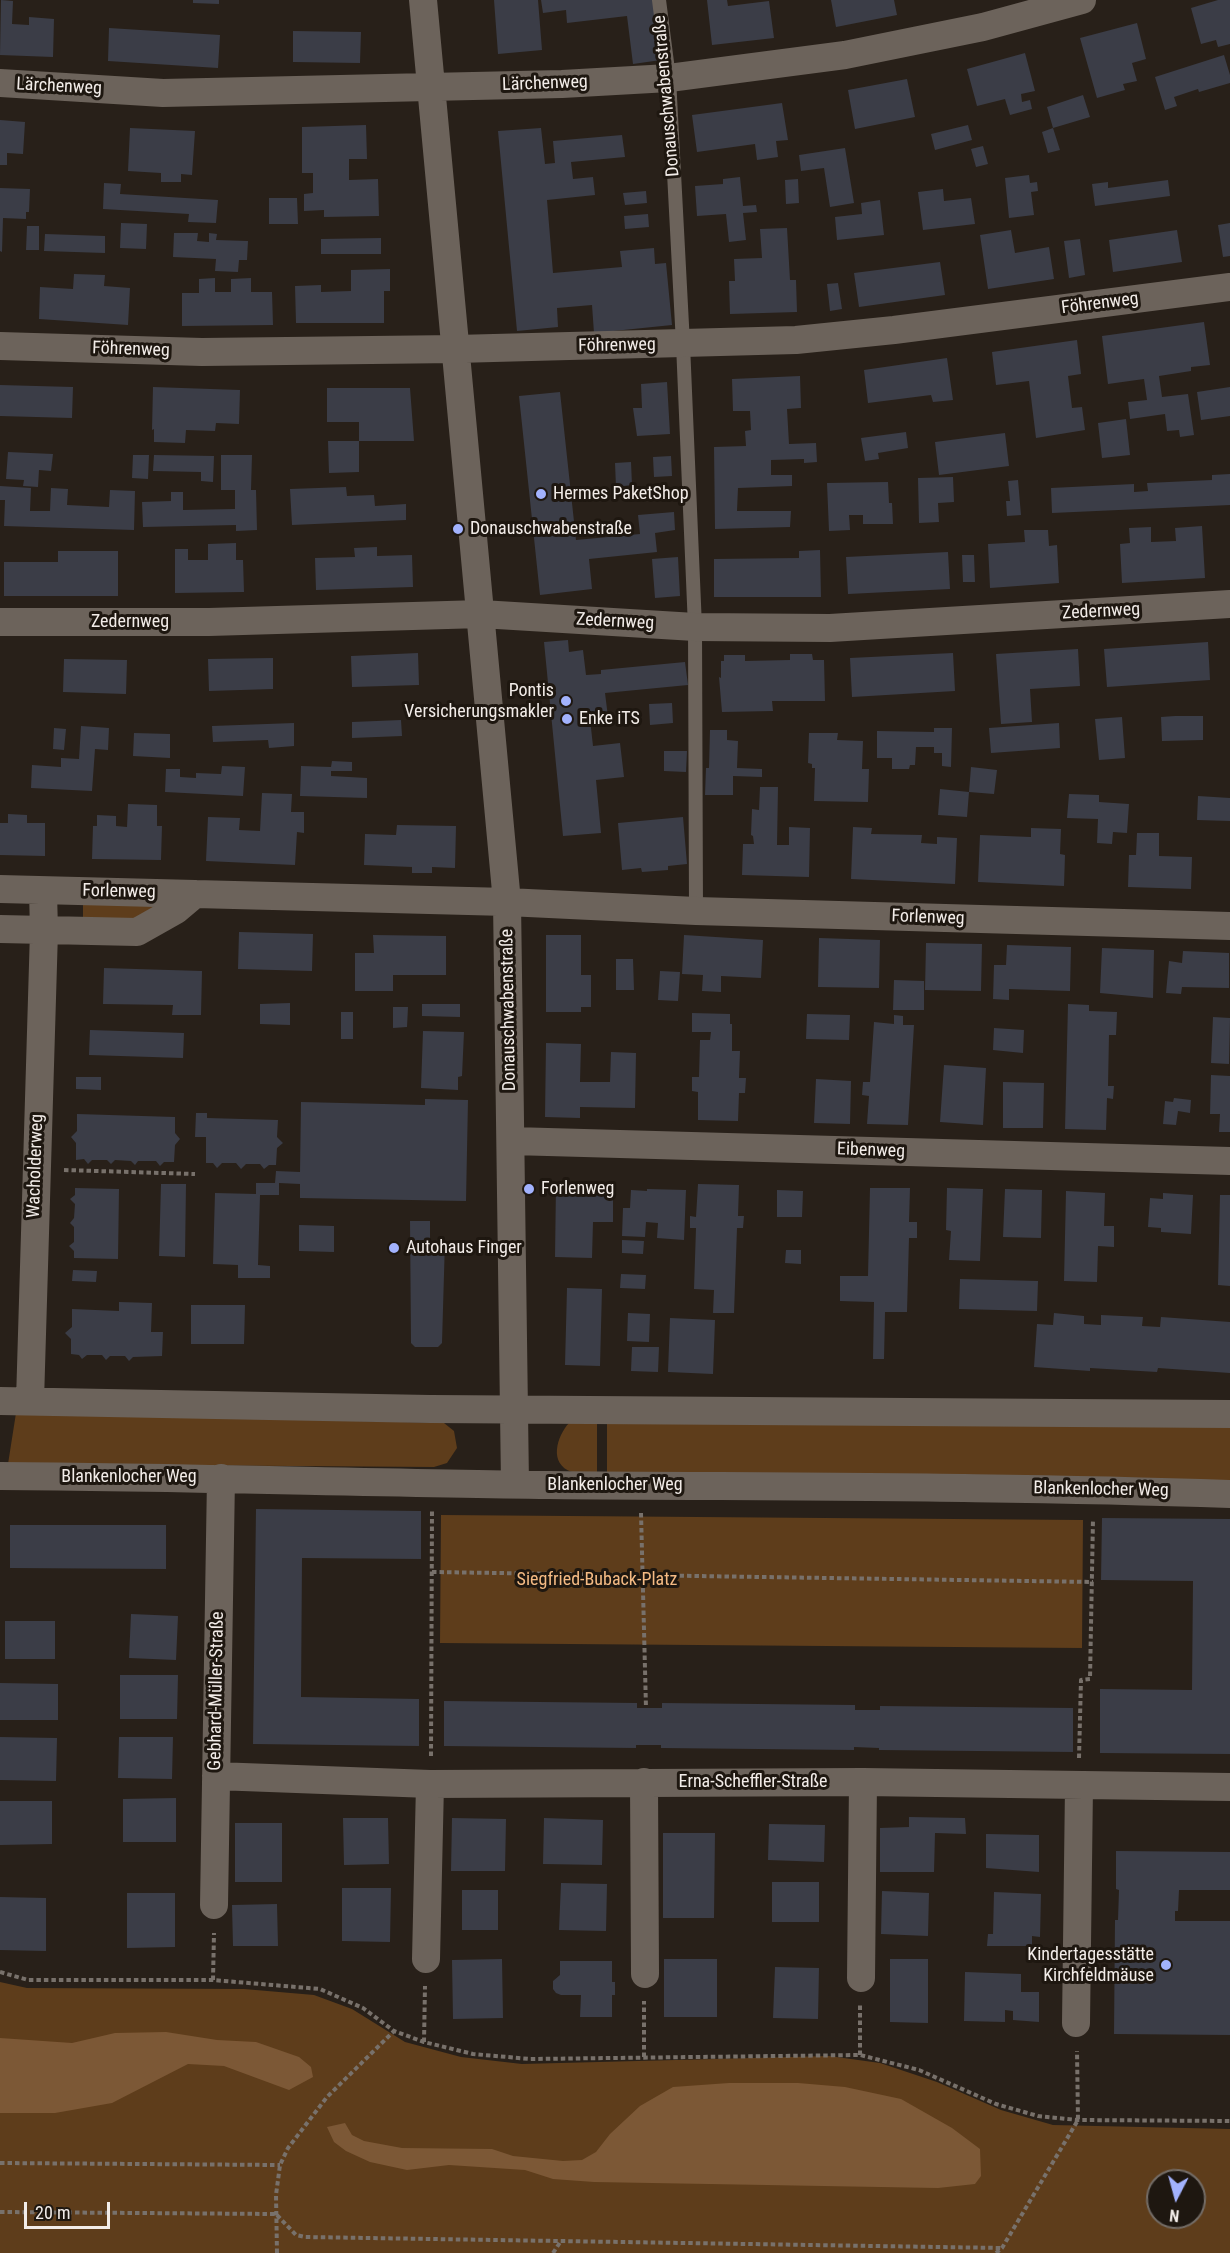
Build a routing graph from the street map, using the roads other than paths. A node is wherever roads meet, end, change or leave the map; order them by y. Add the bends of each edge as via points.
1 (423, 0) edge
2 (659, 0) edge
3 (1082, 0) edge
4 (669, 78) junction
5 (0, 83) edge
6 (432, 88) junction
7 (1230, 286) edge
8 (683, 344) junction
9 (0, 346) edge
10 (456, 349) junction
11 (1230, 604) edge
12 (481, 614) junction
13 (0, 622) edge
14 (695, 627) junction
15 (0, 889) edge
16 (43, 891) junction
17 (195, 894) junction
18 (507, 902) junction
19 (696, 911) junction
20 (1230, 926) edge
21 (0, 929) edge
22 (44, 932) junction
23 (512, 1141) junction
24 (1230, 1161) edge
25 (0, 1401) edge
26 (30, 1401) junction
27 (515, 1409) junction
28 (1230, 1414) edge
29 (0, 1476) edge
30 (221, 1478) junction
31 (515, 1485) junction
32 (1230, 1494) edge
33 (216, 1776) junction
34 (644, 1782) junction
35 (862, 1782) junction
36 (430, 1784) junction
37 (1079, 1786) junction
38 (1230, 1787) edge
39 (214, 1905) road end
40 (426, 1959) road end
41 (645, 1974) road end
42 (861, 1978) road end
43 (1076, 2023) road end

1 - 6 street, Donauschwabenstraße
2 - 4 lane, Donauschwabenstraße
3 - 4 street, Lärchenweg via 983,27 845,55
4 - 6 street, Lärchenweg
4 - 8 lane, Donauschwabenstraße
5 - 6 street, Lärchenweg via 163,93
6 - 10 street, Donauschwabenstraße
7 - 8 street, Föhrenweg via 883,332
8 - 10 street, Föhrenweg
8 - 14 lane, Donauschwabenstraße
9 - 10 street, Föhrenweg via 202,352
10 - 12 street, Donauschwabenstraße
11 - 14 street, Zedernweg via 830,628
12 - 13 street, Zedernweg via 209,622
12 - 14 street, Zedernweg
12 - 18 street, Donauschwabenstraße
14 - 19 lane, Donauschwabenstraße
15 - 16 street, Forlenweg
16 - 17 street, Forlenweg
16 - 22 street
17 - 18 street, Forlenweg
17 - 22 street, Forlenweg via 176,910 136,932
18 - 19 street, Forlenweg
18 - 23 street, Donauschwabenstraße
19 - 20 street, Forlenweg
21 - 22 street, Forlenweg
22 - 26 street, Wacholderweg
23 - 24 street, Eibenweg
23 - 27 street, Donauschwabenstraße
25 - 26 street
26 - 27 street
27 - 28 street
27 - 31 street, Donauschwabenstraße
29 - 30 street, Blankenlocher Weg
30 - 31 street, Blankenlocher Weg
30 - 33 street, Gebhard-Müller-Straße
31 - 32 street, Blankenlocher Weg via 1093,1489
33 - 36 street, Erna-Scheffler-Straße
33 - 39 street, Gebhard-Müller-Straße
34 - 35 street, Erna-Scheffler-Straße
34 - 36 street, Erna-Scheffler-Straße
34 - 41 street
35 - 37 street, Erna-Scheffler-Straße
35 - 42 street
36 - 40 street
37 - 38 street, Erna-Scheffler-Straße
37 - 43 street

